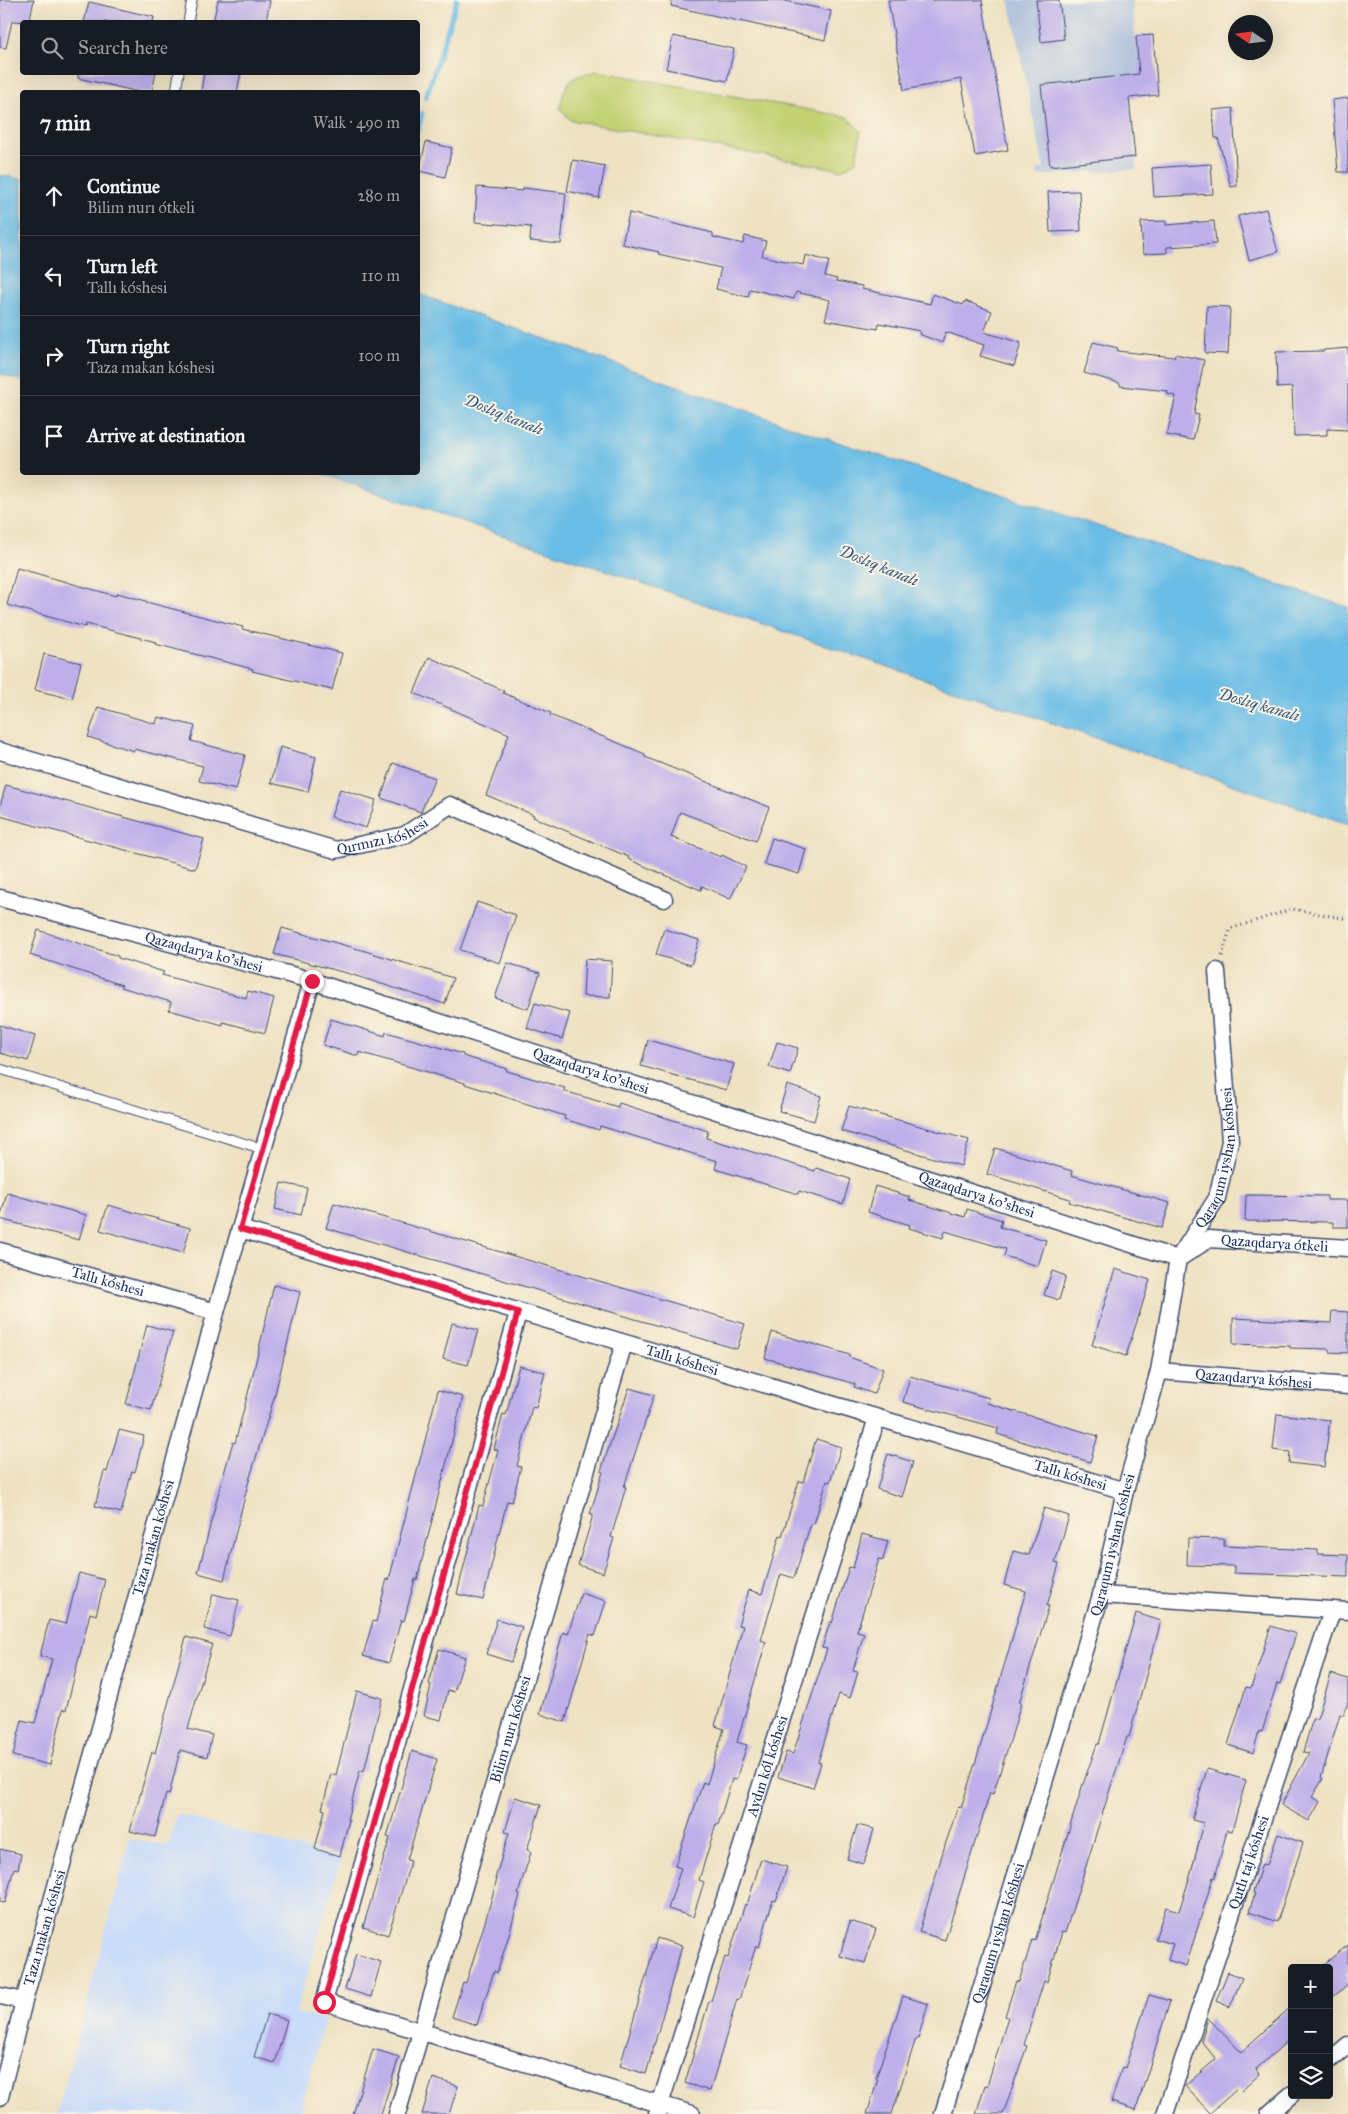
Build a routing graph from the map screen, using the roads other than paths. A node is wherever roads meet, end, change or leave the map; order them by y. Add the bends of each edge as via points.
1 (192, 0) edge
2 (188, 20) edge
3 (179, 75) edge
4 (176, 90) edge
5 (0, 751) edge
6 (0, 898) edge
7 (664, 899) dead end
8 (1218, 971) road end
9 (312, 981) junction
10 (0, 1069) edge
11 (263, 1149) junction
12 (240, 1229) junction
13 (1348, 1248) edge
14 (0, 1251) edge
15 (1178, 1259) junction
16 (216, 1312) junction
17 (518, 1312) junction
18 (624, 1343) junction
19 (1160, 1372) junction
20 (1348, 1386) edge
21 (877, 1418) junction
22 (1125, 1492) junction
23 (1101, 1595) junction
24 (1340, 1611) edge
25 (0, 1996) edge
26 (24, 2001) junction
27 (421, 2032) junction
28 (1348, 2045) edge
29 (1333, 2058) edge
30 (0, 2097) edge
31 (1288, 2097) edge
32 (658, 2109) edge
33 (396, 2114) edge
34 (692, 2114) edge
35 (943, 2114) edge
36 (1165, 2114) edge
37 (1269, 2114) edge

1 - 2 lane
3 - 4 lane
5 - 7 street, Qırmızı kóshesi via 336,850 405,836 450,806
6 - 9 street, Qazaqdarya ko'shesi
8 - 15 street, Qaraqum iyshan kóshesi via 1230,1141 1216,1198
9 - 11 street, Taza makan kóshesi
9 - 15 street, Qazaqdarya ko'shesi
10 - 11 lane
11 - 12 street, Taza makan kóshesi
12 - 16 street, Taza makan kóshesi
12 - 17 street, Tallı kóshesi
13 - 15 street, Qazaqdarya ótkeli via 1209,1239
14 - 16 street, Tallı kóshesi
15 - 19 street, Qaraqum iyshan kóshesi
16 - 26 street, Taza makan kóshesi
17 - 18 street, Tallı kóshesi
17 - 27 street via 324,2002
18 - 21 street, Tallı kóshesi
18 - 27 street, Bilim nurı kóshesi
19 - 20 street, Qazaqdarya kóshesi
19 - 22 street, Qaraqum iyshan kóshesi
21 - 22 street, Tallı kóshesi
21 - 32 street, Aydın kól kóshesi
22 - 23 street, Qaraqum iyshan kóshesi
23 - 24 street
23 - 35 street, Qaraqum iyshan kóshesi
24 - 36 street, Qutlı taj kóshesi
25 - 26 street
26 - 30 street, Taza makan kóshesi
27 - 32 street
27 - 33 street, Bilim nurı kóshesi
28 - 29 street
31 - 37 street
32 - 34 street

